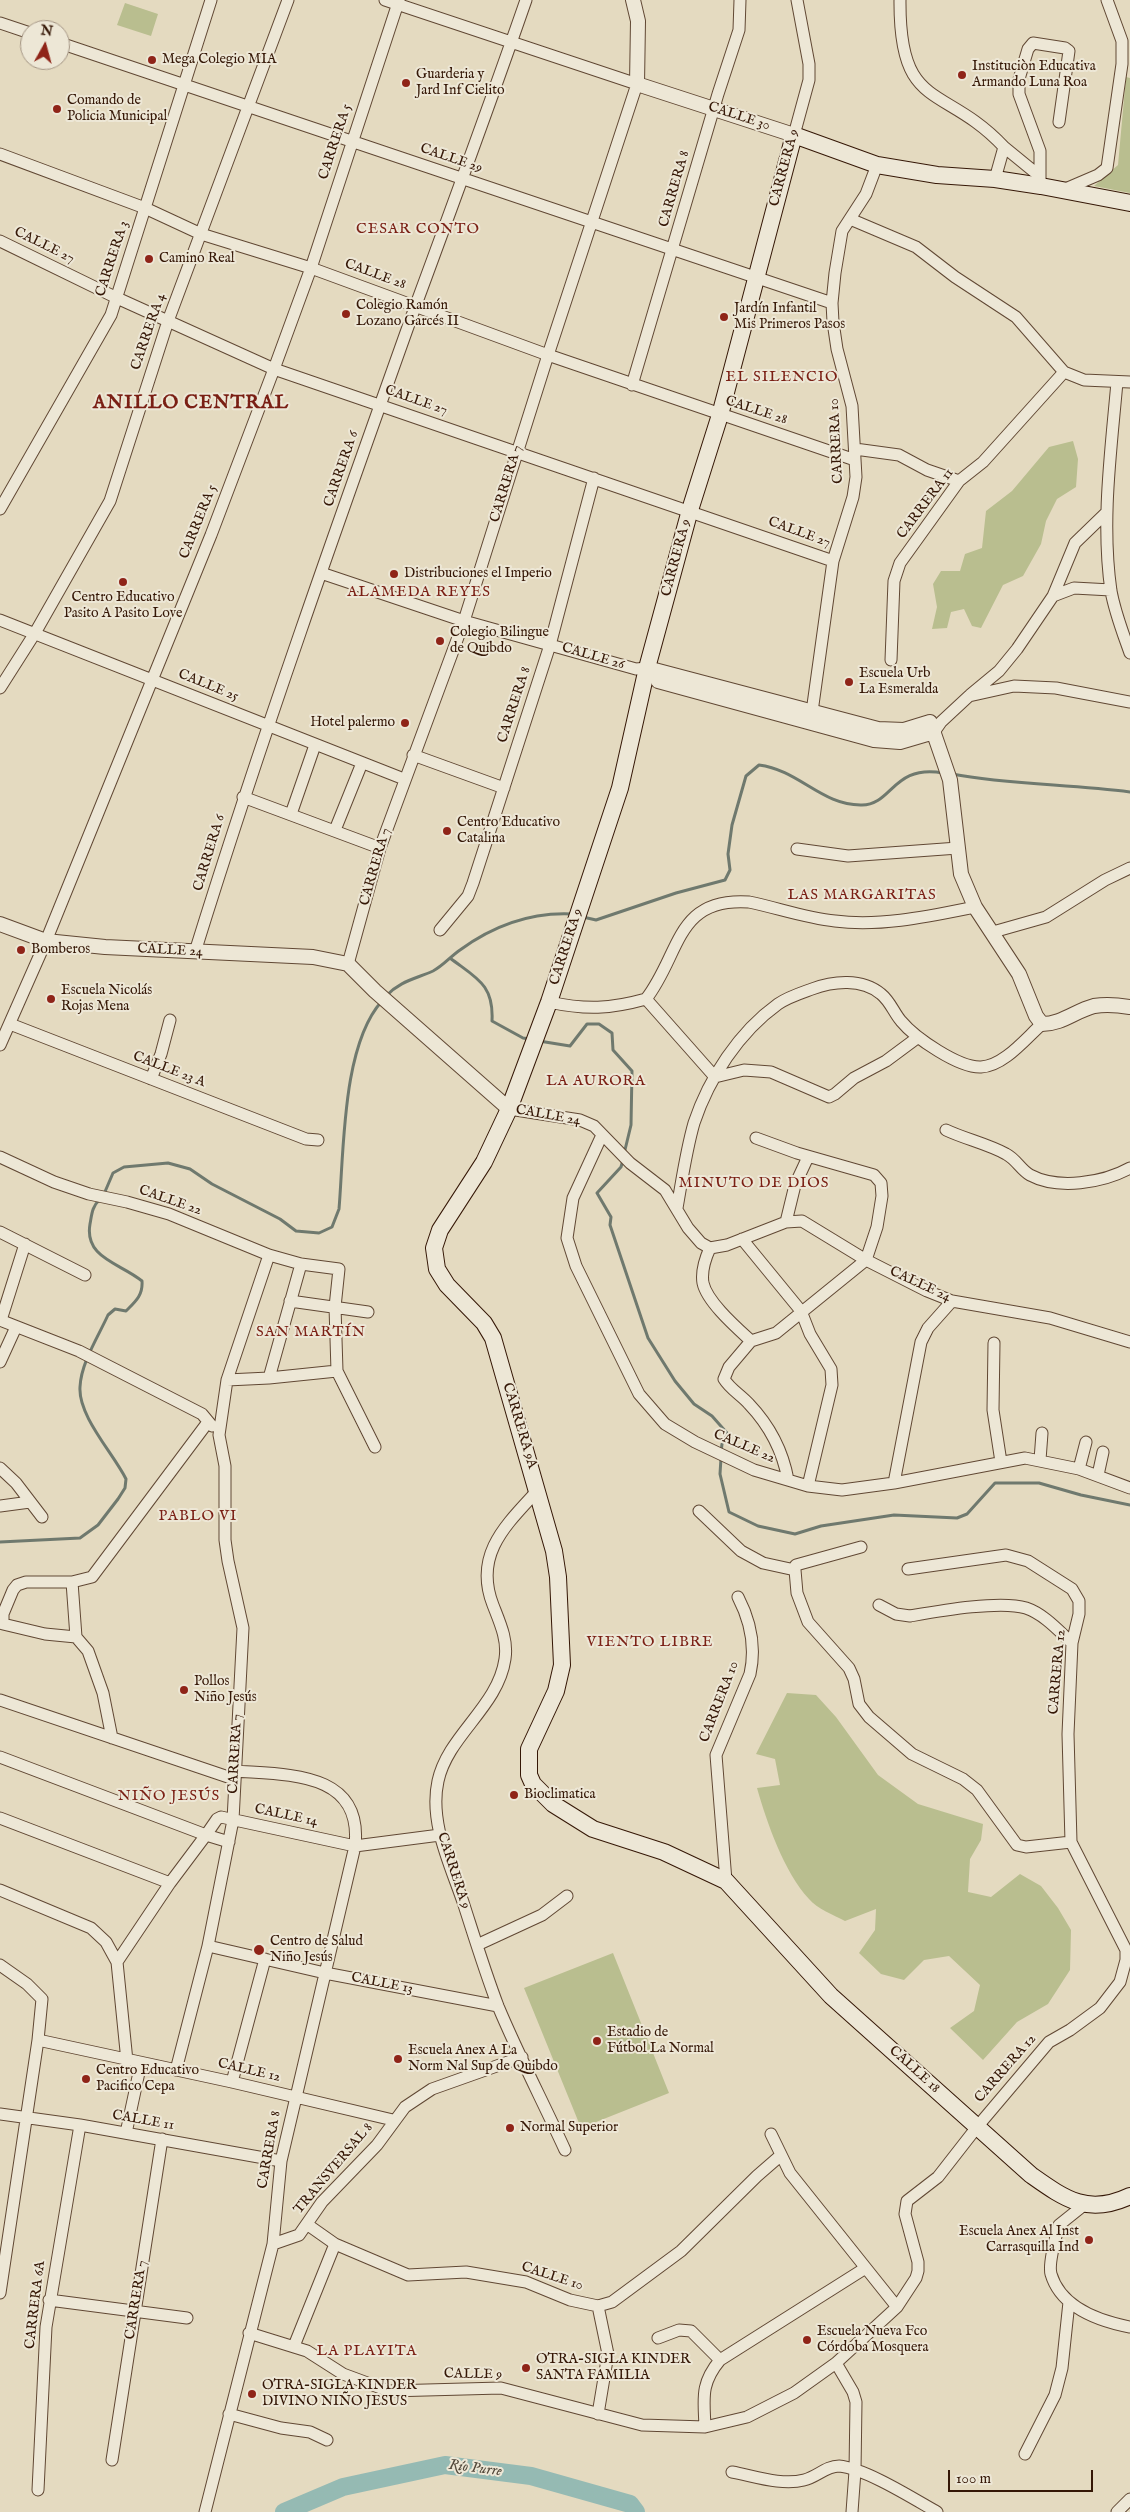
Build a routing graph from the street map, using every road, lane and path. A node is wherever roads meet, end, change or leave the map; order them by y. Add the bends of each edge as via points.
1 (211, 0) edge
2 (288, 0) edge
3 (385, 0) edge
4 (526, 0) edge
5 (633, 0) edge
6 (740, 0) edge
7 (797, 0) edge
8 (900, 0) edge
9 (1107, 0) edge
10 (398, 2) edge
11 (0, 23) edge
12 (20, 30) edge
13 (511, 42) junction
14 (70, 46) edge
15 (638, 84) junction
16 (184, 85) junction
17 (248, 107) junction
18 (714, 108) junction
19 (1059, 122) dead end
20 (794, 135) junction
21 (351, 141) junction
22 (1004, 147) junction
23 (0, 154) edge
24 (876, 165) junction
25 (464, 179) junction
26 (995, 179) junction
27 (1040, 182) junction
28 (1063, 190) junction
29 (1130, 203) edge
30 (145, 208) junction
31 (850, 218) junction
32 (592, 222) junction
33 (201, 234) junction
34 (0, 241) edge
35 (673, 248) junction
36 (311, 268) junction
37 (756, 276) junction
38 (117, 298) junction
39 (832, 303) junction
40 (416, 306) junction
41 (168, 321) junction
42 (548, 356) junction
43 (274, 369) junction
44 (1064, 372) junction
45 (1117, 382) junction
46 (1130, 382) edge
47 (632, 385) junction
48 (380, 405) junction
49 (720, 415) junction
50 (517, 451) junction
51 (855, 454) junction
52 (594, 478) junction
53 (959, 481) junction
54 (0, 509) edge
55 (690, 510) junction
56 (1106, 513) junction
57 (833, 561) junction
58 (321, 573) junction
59 (1111, 590) junction
60 (1053, 596) junction
61 (0, 620) edge
62 (464, 621) junction
63 (35, 633) junction
64 (550, 645) junction
65 (1130, 653) edge
66 (891, 660) dead end
67 (643, 672) junction
68 (152, 679) junction
69 (0, 688) edge
70 (969, 696) junction
71 (1130, 702) edge
72 (812, 718) junction
73 (935, 725) junction
74 (268, 726) junction
75 (315, 745) junction
76 (413, 755) junction
77 (362, 763) junction
78 (404, 780) junction
79 (504, 788) junction
80 (243, 797) junction
81 (291, 814) junction
82 (335, 830) junction
83 (380, 848) junction
84 (958, 848) junction
85 (797, 849) dead end
86 (1130, 868) edge
87 (975, 907) junction
88 (0, 924) edge
89 (440, 930) dead end
90 (993, 932) junction
91 (46, 941) junction
92 (195, 952) junction
93 (348, 964) junction
94 (646, 999) junction
95 (549, 1002) junction
96 (1130, 1007) edge
97 (170, 1020) dead end
98 (10, 1024) junction
99 (1042, 1024) junction
100 (917, 1038) junction
101 (0, 1045) edge
102 (715, 1077) junction
103 (150, 1079) junction
104 (509, 1110) junction
105 (946, 1130) dead end
106 (602, 1135) junction
107 (756, 1138) dead end
108 (318, 1140) dead end
109 (0, 1157) edge
110 (808, 1157) junction
111 (1130, 1168) edge
112 (677, 1208) junction
113 (786, 1222) junction
114 (0, 1232) edge
115 (742, 1239) junction
116 (25, 1244) junction
117 (710, 1248) junction
118 (269, 1255) junction
119 (866, 1260) junction
120 (300, 1264) junction
121 (85, 1276) dead end
122 (290, 1301) junction
123 (952, 1301) junction
124 (335, 1307) junction
125 (801, 1311) junction
126 (368, 1312) dead end
127 (1, 1320) edge
128 (16, 1327) junction
129 (751, 1341) junction
130 (1130, 1342) edge
131 (994, 1344) dead end
132 (0, 1362) edge
133 (337, 1371) junction
134 (269, 1378) junction
135 (228, 1380) junction
136 (208, 1422) junction
137 (1042, 1433) dead end
138 (219, 1435) junction
139 (1086, 1442) dead end
140 (375, 1447) dead end
141 (1103, 1452) dead end
142 (1040, 1460) junction
143 (1001, 1462) junction
144 (0, 1468) edge
145 (1079, 1469) junction
146 (1098, 1475) junction
147 (788, 1480) junction
148 (894, 1483) junction
149 (808, 1486) junction
150 (1130, 1488) edge
151 (538, 1490) junction
152 (30, 1502) junction
153 (0, 1506) edge
154 (699, 1511) dead end
155 (42, 1517) dead end
156 (861, 1547) dead end
157 (791, 1568) junction
158 (908, 1569) dead end
159 (72, 1582) junction
160 (738, 1597) dead end
161 (879, 1605) dead end
162 (76, 1637) junction
163 (1072, 1643) junction
164 (0, 1700) edge
165 (112, 1738) junction
166 (0, 1757) edge
167 (235, 1775) junction
168 (0, 1818) edge
169 (233, 1820) junction
170 (440, 1835) junction
171 (206, 1836) junction
172 (229, 1842) junction
173 (1071, 1842) junction
174 (355, 1846) junction
175 (726, 1881) junction
176 (170, 1884) junction
177 (0, 1890) edge
178 (567, 1896) dead end
179 (478, 1945) junction
180 (208, 1946) junction
181 (1128, 1950) edge
182 (265, 1959) junction
183 (117, 1962) junction
184 (0, 1965) edge
185 (325, 1974) junction
186 (498, 2006) junction
187 (38, 2040) junction
188 (522, 2057) junction
189 (128, 2060) junction
190 (141, 2063) junction
191 (176, 2070) junction
192 (232, 2082) junction
193 (295, 2097) junction
194 (0, 2114) edge
195 (26, 2117) junction
196 (393, 2120) junction
197 (80, 2125) junction
198 (977, 2127) junction
199 (126, 2133) junction
200 (771, 2134) dead end
201 (162, 2140) junction
202 (565, 2150) dead end
203 (780, 2156) junction
204 (280, 2161) junction
205 (1130, 2196) edge
206 (1084, 2205) junction
207 (308, 2224) junction
208 (274, 2244) junction
209 (335, 2244) junction
210 (864, 2269) junction
211 (918, 2271) joint
212 (0, 2293) edge
213 (49, 2300) junction
214 (1069, 2302) junction
215 (598, 2306) junction
216 (897, 2307) junction
217 (135, 2311) junction
218 (187, 2318) dead end
219 (1130, 2327) edge
220 (249, 2333) junction
221 (658, 2338) dead end
222 (294, 2346) junction
223 (720, 2360) junction
224 (836, 2363) junction
225 (229, 2414) junction
226 (598, 2414) junction
227 (705, 2427) junction
228 (327, 2440) dead end
229 (1024, 2454) dead end
230 (112, 2460) dead end
231 (855, 2470) junction
232 (732, 2472) dead end
233 (38, 2490) dead end
234 (1130, 2499) edge
235 (205, 2512) edge
236 (852, 2512) edge
237 (937, 2512) edge
238 (1117, 2512) edge

1 - 16 street, CARRERA 3
2 - 17 street, CARRERA 4
3 - 10 street, CALLE 30
4 - 13 street, CARRERA 6
5 - 15 street, CARRERA 7 via 638,22
6 - 18 street, CARRERA 8 via 739,30
7 - 20 street, CARRERA 9 via 809,80
8 - 22 street via 901,42 907,66 918,83 937,100 988,131
9 - 28 street via 1116,18 1122,48 1107,168
10 - 13 street, CALLE 30
10 - 21 street, CARRERA 5
11 - 12 street
13 - 15 street, CALLE 30
13 - 25 street, CARRERA 6
14 - 16 street, CALLE 29
15 - 18 street, CALLE 30
15 - 32 street, CARRERA 7
16 - 17 street, CALLE 29
16 - 30 street, CARRERA 3
17 - 21 street, CALLE 29
17 - 33 street, CARRERA 4
18 - 20 street, CALLE 30
18 - 35 street, CARRERA 8
19 - 27 street via 1069,51 1033,43 1019,79 1020,94 1040,151
20 - 24 main road, CALLE 30
20 - 37 main road, CARRERA 9
21 - 25 street, CALLE 29
21 - 36 street, CARRERA 5
22 - 26 street
22 - 27 street
23 - 30 street, CALLE 28
24 - 26 main road, CALLE 30 via 937,176
24 - 31 street, CARRERA 10 via 866,194
25 - 32 street, CALLE 29
25 - 40 street, CARRERA 6
26 - 27 main road, CALLE 30
27 - 28 main road, CALLE 30
28 - 29 main road, CALLE 30
30 - 33 street, CALLE 28
30 - 38 street, CARRERA 3
31 - 39 street, CARRERA 10 via 842,231
31 - 44 street via 916,247 1016,317
32 - 35 street, CALLE 29
32 - 42 street, CARRERA 7
33 - 36 street, CALLE 28
33 - 41 street, CARRERA 4
34 - 38 street, CALLE 27
35 - 37 street, CALLE 29
35 - 47 street, CARRERA 8
36 - 40 street, CALLE 28
36 - 43 street, CARRERA 5
37 - 39 street, CALLE 29
37 - 49 main road, CARRERA 9
38 - 41 street, CALLE 27
38 - 54 street, CARRERA 3 via 106,323
39 - 51 street, CARRERA 10 via 837,349 851,395
40 - 42 street, CALLE 28
40 - 48 street, CARRERA 6
41 - 43 street, CALLE 27
41 - 63 street, CARRERA 4 via 110,501
42 - 47 street, CALLE 28
42 - 50 street, CARRERA 7
43 - 48 street, CALLE 27
43 - 68 street, CARRERA 5
44 - 45 street via 1084,380
44 - 53 street, CARRERA 11 via 983,462
45 - 46 street
45 - 56 street
47 - 49 street, CALLE 28
48 - 50 street, CALLE 27
48 - 58 street, CARRERA 6
49 - 51 street, CALLE 28
49 - 55 main road, CARRERA 9
50 - 52 street, CALLE 27
50 - 62 street, CARRERA 7
51 - 53 street, CALLE 28 via 899,455 927,470
51 - 57 street, CARRERA 10 via 853,497
52 - 55 street, CALLE 27
52 - 64 street, CARRERA 8
53 - 66 street, CARRERA 11 via 900,563 894,581
55 - 57 street, CALLE 27
55 - 67 main road, CARRERA 9
56 - 59 street
56 - 60 street via 1075,543
57 - 72 street, CARRERA 10
58 - 62 street, CALLE 26
58 - 74 street, CARRERA 6
59 - 60 street via 1074,588
59 - 65 street via 1116,616
60 - 70 street via 999,671
61 - 63 street, CALLE 25
62 - 64 street, CALLE 26
62 - 76 street, CARRERA 7
63 - 68 street, CALLE 25
63 - 69 street, CARRERA 4
64 - 67 street, CALLE 26
64 - 79 street, CARRERA 8
67 - 72 street, CALLE 26
67 - 95 main road, CARRERA 9 via 620,788
68 - 74 street, CALLE 25
68 - 91 street, CARRERA 5
70 - 71 street via 1014,686 1056,688
70 - 73 street
72 - 73 street, CALLE 26 via 894,731
73 - 84 street via 950,780
74 - 75 street, CALLE 25
74 - 80 street, CARRERA 6
75 - 77 street, CALLE 25
75 - 81 street
76 - 78 street, CARRERA 7
76 - 79 street
77 - 78 street, CALLE 25
77 - 82 street
78 - 83 street, CARRERA 7
79 - 89 street, CARRERA 8 via 468,896
80 - 81 street
80 - 92 street, CARRERA 6
81 - 82 street
82 - 83 street
83 - 93 street, CARRERA 7
84 - 85 street via 848,856
84 - 87 street via 961,874
86 - 90 street via 1046,917
87 - 90 street
87 - 94 street via 918,918 858,923 834,921 749,902 716,904 690,920 680,934 658,984
88 - 91 street, CALLE 24
90 - 99 street via 1019,974
91 - 92 street, CALLE 24
91 - 98 street, CARRERA 5
92 - 93 street, CALLE 24 via 313,957
93 - 104 street, CALLE 24
94 - 95 street via 597,1009
94 - 102 street
95 - 104 main road, CARRERA 9
96 - 99 street via 1115,1004 1093,1006 1056,1024
97 - 103 street
98 - 101 street, CARRERA 5
98 - 103 street, CALLE 23 A
99 - 100 street via 1003,1059 982,1067 966,1064
100 - 102 street via 832,1096 818,1094 771,1072 744,1070
100 - 102 street via 880,993 844,981 826,984 779,1003 749,1029
102 - 112 street via 692,1130
103 - 108 street, CALLE 23 A via 306,1139
104 - 106 street, CALLE 24 via 580,1120 594,1126
104 - 151 main road, CARRERA 9A via 484,1162 440,1230 434,1248 437,1268 447,1285 484,1323 493,1338
105 - 111 street via 1006,1154 1029,1174 1047,1181 1074,1183 1116,1176
106 - 112 street, CALLE 24 via 630,1163 665,1190
106 - 147 street, CALLE 22 via 573,1198 568,1221 569,1249 639,1394 676,1432 754,1470
107 - 110 street
109 - 118 street, CALLE 22 via 54,1182 169,1214
110 - 113 street via 795,1185
110 - 119 street via 867,1172 881,1183 882,1204
112 - 117 street, CALLE 24 via 688,1228
113 - 115 street, CALLE 24
113 - 119 street, CALLE 24 via 795,1220 808,1224
114 - 116 street
115 - 117 street, CALLE 24
115 - 125 street
116 - 121 street
116 - 127 street
117 - 129 street via 703,1271 704,1284 729,1320
118 - 120 street, CALLE 22
118 - 135 street
119 - 123 street, CALLE 24
119 - 125 street
120 - 122 street
120 - 124 street, CALLE 22 via 338,1269
122 - 124 street
122 - 134 street
123 - 130 street, CALLE 24 via 1050,1318
123 - 148 street via 928,1328 921,1342
124 - 126 street
124 - 133 street
125 - 129 street via 776,1333
125 - 149 street via 810,1334 831,1369 832,1385
127 - 128 street
128 - 132 street
128 - 136 street via 96,1359 202,1414
129 - 147 street via 729,1367 724,1379 751,1406 778,1447
131 - 143 street via 993,1410
133 - 134 street
133 - 140 street
134 - 135 street
135 - 138 street
136 - 138 street
136 - 159 street via 92,1576
137 - 142 street
138 - 167 street, CARRERA 7 via 225,1466 225,1540 243,1628
139 - 145 street
141 - 146 street
142 - 143 street, CALLE 22 via 1025,1458
142 - 145 street, CALLE 22
143 - 148 street, CALLE 22
144 - 152 street
145 - 146 street, CALLE 22
146 - 150 street, CALLE 22
147 - 149 street, CALLE 22
148 - 149 street, CALLE 22 via 842,1490
151 - 170 street, CARRERA 9 via 498,1535 492,1549 487,1575 491,1601 505,1638 505,1660 496,1688 450,1753 438,1779 436,1797
151 - 175 main road, CARRERA 9A via 558,1577 562,1665 556,1691 529,1749 529,1775 540,1793 593,1829 664,1852
152 - 153 street
152 - 155 street
154 - 157 street via 741,1551 763,1563
156 - 157 street
157 - 173 street via 796,1572 797,1594 808,1622 849,1668 860,1704 869,1716 912,1754 963,1779 976,1790 1017,1845
158 - 163 street, CARRERA 12 via 1006,1555 1028,1561 1072,1589 1079,1601
159 - 162 street
159 - 162 street via 26,1582 17,1585 12,1590 2,1621 10,1628
160 - 175 street, CARRERA 10 via 749,1624 752,1662 716,1755
161 - 163 street via 896,1614 910,1616 1010,1605 1027,1608 1043,1617
162 - 165 street via 88,1651 103,1693
163 - 173 street, CARRERA 12 via 1068,1734
164 - 165 street, CARRERA 8
165 - 167 street, CARRERA 8
166 - 171 street
167 - 169 street, CARRERA 7
167 - 174 street, CARRERA 8 via 318,1780 352,1811 356,1821
168 - 176 street
169 - 171 street, CALLE 14 via 219,1817
169 - 172 street, CARRERA 7
169 - 174 street, CALLE 14
170 - 174 street, CALLE 14
170 - 179 street, CARRERA 9
171 - 172 street
171 - 176 street
172 - 180 street, CARRERA 7
173 - 181 street, CARRERA 12
174 - 185 street, CARRERA 8
175 - 198 main road, CALLE 18 via 831,1996
176 - 183 street
177 - 183 street via 92,1928 106,1942
178 - 179 street via 542,1915
179 - 186 street, CARRERA 9
180 - 182 street, CALLE 13
180 - 191 street, CARRERA 7
181 - 198 street, CARRERA 12 via 1120,1982 1100,2008 1049,2042
182 - 185 street, CALLE 13
182 - 192 street
183 - 189 street
184 - 187 street via 42,1999
185 - 186 street, CALLE 13
185 - 193 street, CARRERA 8
186 - 188 street, CARRERA 9
187 - 189 street, CALLE 12
187 - 195 street
188 - 196 street, TRANSVERSAL 8 via 432,2089 405,2107
188 - 202 street, CARRERA 9
189 - 190 street, CALLE 12
190 - 191 street, CALLE 12
190 - 199 street
191 - 192 street, CALLE 12
192 - 193 street, CALLE 12
193 - 196 street, CALLE 12
193 - 204 street, CARRERA 8
194 - 195 street, CALLE 11
195 - 197 street, CALLE 11
195 - 212 street
196 - 207 street, TRANSVERSAL 8 via 377,2144 322,2202
197 - 199 street, CALLE 11
197 - 213 street, CARRERA 6A
198 - 206 main road, CALLE 18 via 1031,2175 1062,2197
198 - 211 street, CARRERA 12 via 938,2177 907,2201 905,2214
199 - 201 street, CALLE 11
200 - 203 street
201 - 204 street, CALLE 11
201 - 217 street, CARRERA 7
203 - 210 street
203 - 215 street via 681,2251 612,2302
204 - 208 street, CARRERA 8
205 - 206 main road, CALLE 18 via 1114,2204
206 - 214 street via 1059,2225 1055,2237 1051,2272 1056,2286
207 - 208 street, TRANSVERSAL 8 via 294,2238
207 - 209 street, CALLE 10
208 - 220 street, CARRERA 8
209 - 215 street, CALLE 10 via 408,2275 466,2272 526,2282 570,2300
209 - 222 street
210 - 216 street
210 - 223 street
211 - 216 street, CALLE 9
213 - 217 street
213 - 233 street, CARRERA 6A
214 - 219 street via 1093,2316
214 - 229 street via 1062,2368 1055,2395
215 - 226 street via 608,2354
216 - 224 street, CALLE 9
217 - 218 street
217 - 230 street, CARRERA 7
220 - 222 street, CALLE 9
220 - 225 street, CARRERA 8
221 - 223 street via 679,2330 691,2332
222 - 226 street, CALLE 9 via 319,2357 343,2374 388,2391 501,2388
223 - 227 street via 706,2381 703,2393
224 - 227 street, CALLE 9 via 794,2392 747,2417
224 - 231 street via 856,2402
225 - 228 street via 310,2432
225 - 235 street, CARRERA 8
226 - 227 street, CALLE 9 via 642,2424
231 - 232 street via 831,2467 806,2480 793,2482
231 - 236 street
231 - 237 street via 899,2489
234 - 238 street

